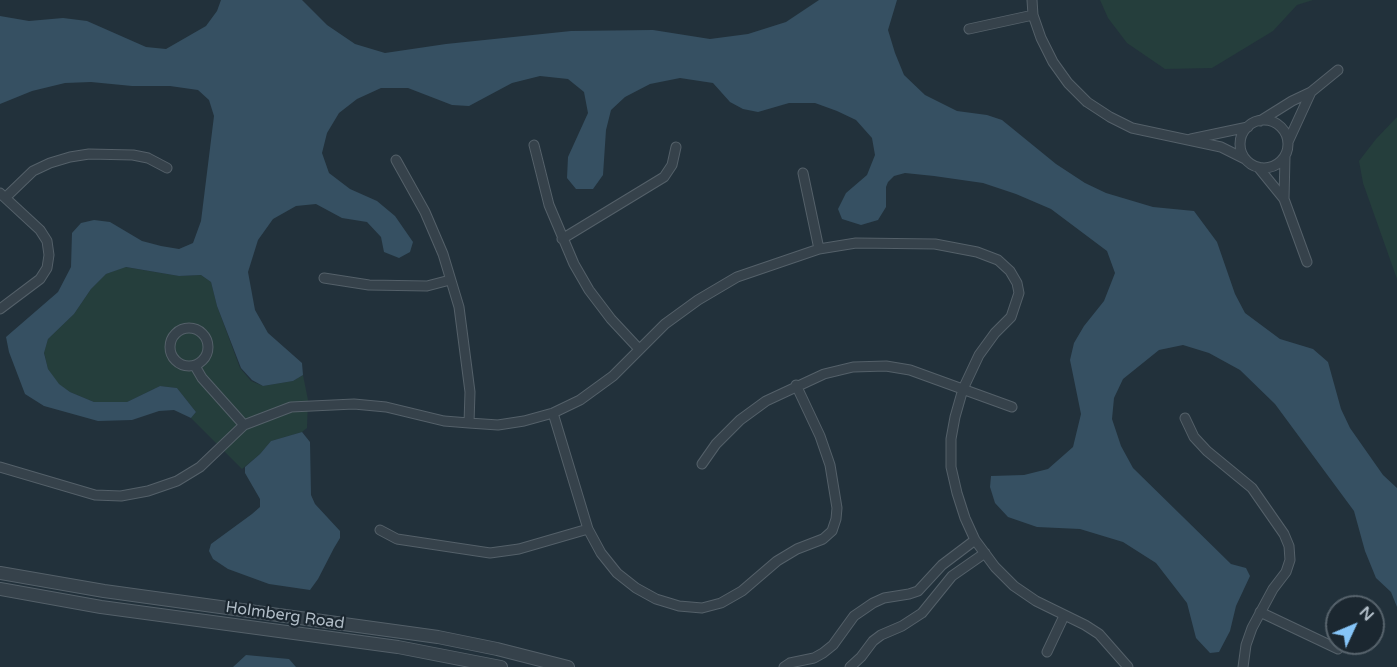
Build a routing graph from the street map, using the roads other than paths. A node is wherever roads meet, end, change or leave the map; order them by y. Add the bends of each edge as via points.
1 (1032, 0) edge
2 (1033, 15) junction
3 (969, 29) dead end
4 (1338, 70) dead end
5 (1311, 92) junction
6 (1259, 121) junction
7 (1248, 127) junction
8 (1186, 140) junction
9 (1288, 143) junction
10 (534, 145) dead end
11 (676, 147) dead end
12 (1285, 156) junction
13 (1245, 159) junction
14 (396, 160) dead end
15 (1258, 167) junction
16 (167, 168) dead end
17 (803, 173) dead end
18 (3, 195) edge
19 (1284, 199) junction
20 (562, 239) junction
21 (819, 249) junction
22 (1307, 262) dead end
23 (324, 278) dead end
24 (450, 280) junction
25 (0, 309) edge
26 (639, 349) junction
27 (195, 366) junction
28 (796, 385) junction
29 (963, 389) junction
30 (1012, 407) dead end
31 (553, 414) junction
32 (1185, 418) dead end
33 (469, 423) junction
34 (244, 425) junction
35 (702, 464) dead end
36 (0, 467) edge
37 (588, 529) junction
38 (380, 530) dead end
39 (975, 540) junction
40 (985, 553) junction
41 (0, 573) edge
42 (0, 589) edge
43 (1260, 612) junction
44 (1064, 616) junction
45 (1325, 643) edge
46 (477, 645) junction
47 (496, 649) junction
48 (1047, 652) dead end
49 (473, 664) edge
50 (496, 666) edge
51 (568, 667) edge
52 (784, 667) edge
53 (850, 667) edge
54 (1128, 667) edge
55 (1243, 667) edge

1 - 2 street
2 - 3 street
2 - 8 street via 1053,62 1087,102 1132,128
4 - 5 street
5 - 6 street
5 - 9 street
6 - 7 street
6 - 9 street via 1278,125
7 - 8 street
7 - 13 street via 1240,146
8 - 13 street via 1221,147
9 - 12 street
10 - 20 street
11 - 20 street via 664,177
12 - 15 street via 1273,166
12 - 19 street
13 - 15 street
14 - 24 street via 425,212
15 - 19 street
16 - 18 street via 133,155 70,157 33,171
17 - 21 street
18 - 25 street via 40,230 49,255 40,279
19 - 22 street
20 - 26 street via 589,290
21 - 26 street via 737,277 665,324
21 - 29 street via 856,243 935,244 976,252 998,260 1010,271 1019,293 1011,317 979,355
23 - 24 street via 369,285 427,286
24 - 33 street via 466,352
26 - 31 street via 613,376
27 - 27 street via 207,355 208,341 196,330 183,329 171,339 171,354 178,363
27 - 34 street
28 - 29 street via 853,367 886,366 910,370
28 - 35 street via 740,420
28 - 37 street via 830,465 837,519 823,539 777,561 721,603 702,608 679,606 636,588 617,573
29 - 30 street
29 - 39 street via 951,439 951,467
31 - 33 street via 498,425
31 - 37 street
32 - 43 street via 1194,437 1207,451 1252,488 1289,546 1286,572
33 - 34 street via 354,404 291,408
34 - 36 street via 200,467 177,481 121,496 95,495
37 - 38 street via 519,549 490,553 397,539
39 - 40 street
39 - 52 street via 942,565 918,591 873,603 854,615 823,653
40 - 44 street via 1014,586
40 - 53 street via 947,580 922,613 880,635
41 - 46 street, Holmberg Road
42 - 49 street, Holmberg Road via 123,610 398,647
43 - 45 street
43 - 55 street via 1246,645
44 - 48 street
44 - 54 street via 1099,634
46 - 47 street, Holmberg Road
46 - 49 street
47 - 50 street
47 - 51 street, Holmberg Road
49 - 50 street, Holmberg Road

